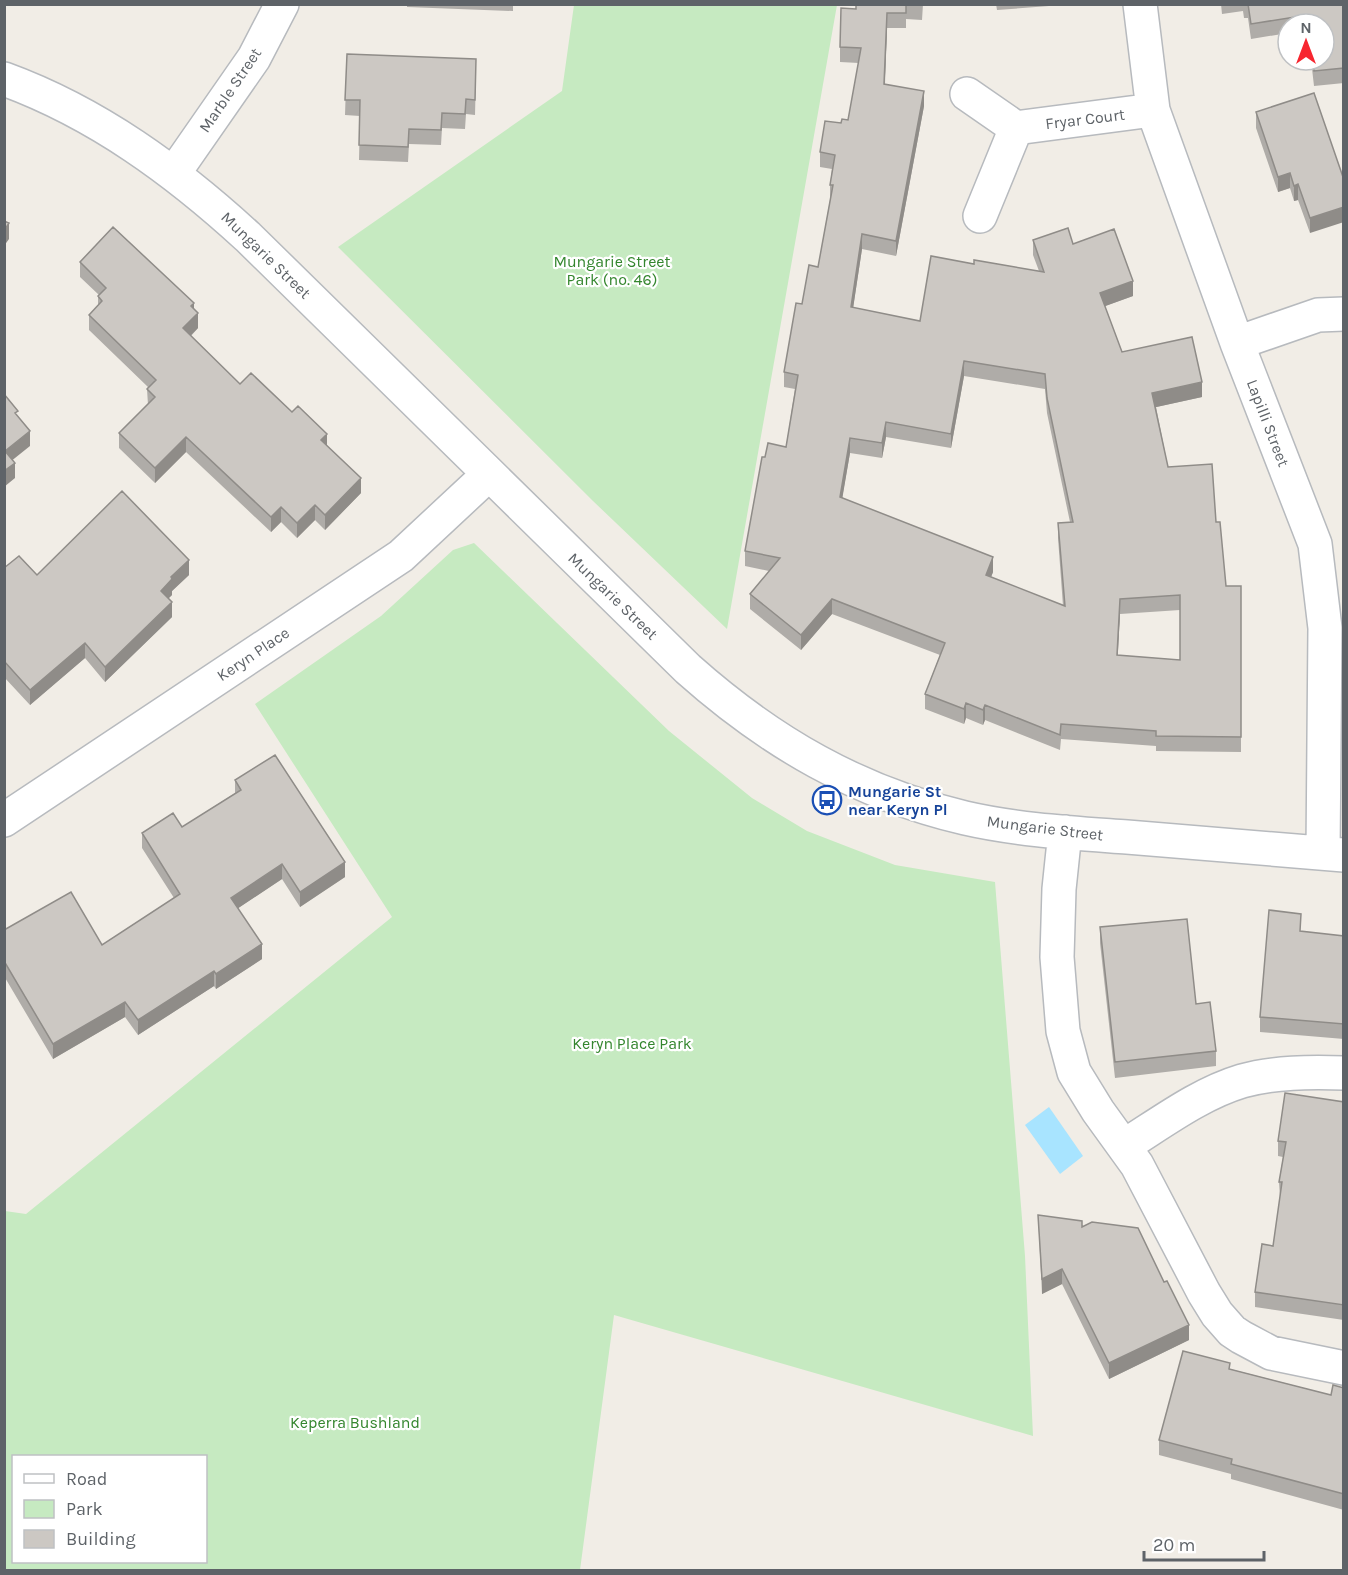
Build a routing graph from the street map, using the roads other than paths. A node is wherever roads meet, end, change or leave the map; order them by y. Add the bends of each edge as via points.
1 (282, 4) edge
2 (1140, 4) edge
3 (4, 79) edge
4 (967, 94) dead end
5 (1153, 110) junction
6 (1016, 128) junction
7 (174, 173) junction
8 (980, 216) dead end
9 (1344, 314) edge
10 (1237, 343) junction
11 (489, 474) junction
12 (4, 820) edge
13 (1065, 832) junction
14 (1333, 854) edge
15 (1344, 1073) edge
16 (1124, 1146) junction
17 (1344, 1368) edge

1 - 7 street, Marble Street via 254,58
2 - 5 street, Lapilli Street
3 - 7 street, Mungarie Street via 125,138
4 - 6 street
5 - 6 street, Fryar Court
5 - 10 street, Lapilli Street
6 - 8 street
7 - 11 street, Mungarie Street via 248,237
9 - 10 street via 1318,315
10 - 14 street, Lapilli Street via 1315,544 1325,628
11 - 12 street, Keryn Place via 401,556
11 - 13 street, Mungarie Street via 688,669 776,739 843,775 925,807 1007,826
13 - 14 street, Mungarie Street
13 - 16 street via 1058,937 1063,1031 1074,1072
15 - 16 street via 1276,1075 1241,1082 1196,1101
16 - 17 street via 1204,1293 1232,1331 1271,1353

